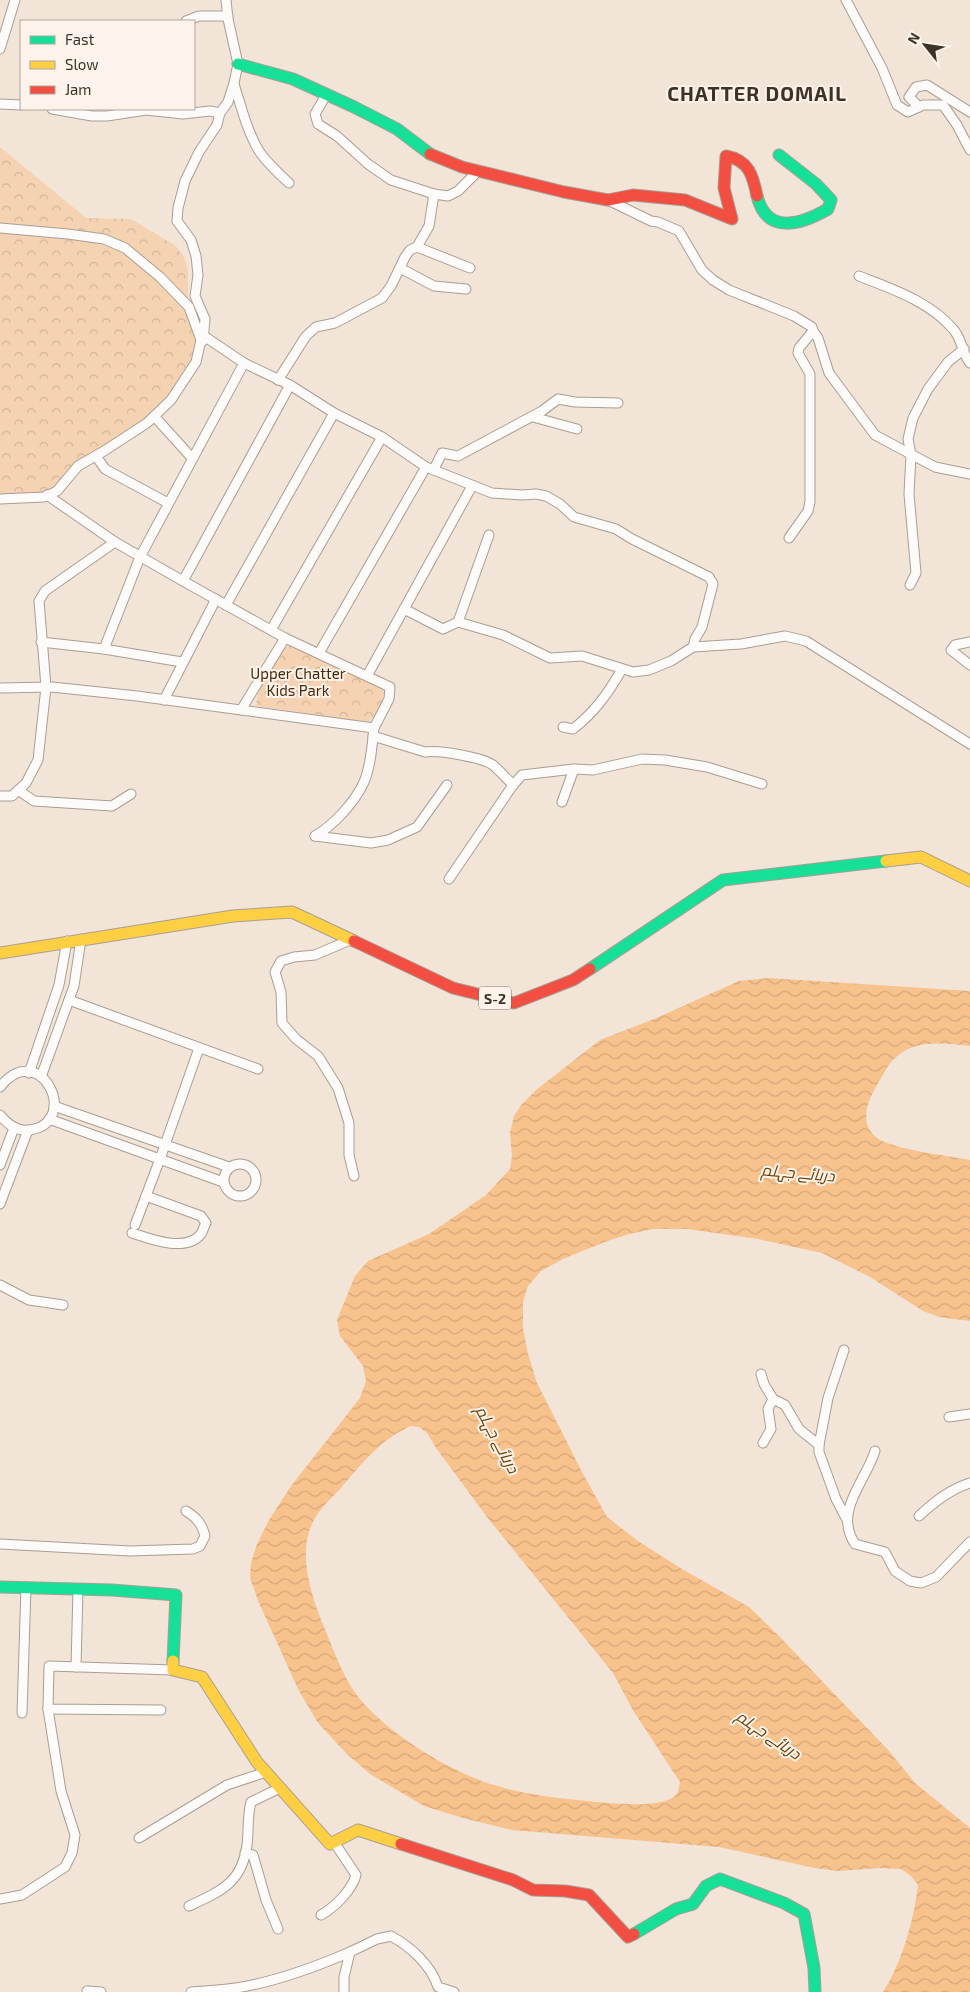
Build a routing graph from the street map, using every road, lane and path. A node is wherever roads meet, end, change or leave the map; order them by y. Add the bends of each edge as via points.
1 (15, 0) edge
2 (226, 0) edge
3 (846, 0) edge
4 (228, 16) junction
5 (189, 20) edge
6 (0, 49) edge
7 (238, 64) junction
8 (234, 84) junction
9 (326, 95) junction
10 (0, 104) edge
11 (20, 105) edge
12 (919, 107) junction
13 (58, 110) edge
14 (146, 110) edge
15 (146, 110) edge
16 (970, 112) edge
17 (220, 113) junction
18 (970, 150) edge
19 (778, 155) dead end
20 (478, 171) junction
21 (289, 183) dead end
22 (434, 194) junction
23 (608, 200) junction
24 (0, 228) edge
25 (417, 247) junction
26 (400, 268) junction
27 (470, 268) dead end
28 (859, 276) dead end
29 (466, 289) dead end
30 (813, 332) junction
31 (204, 336) junction
32 (964, 349) junction
33 (198, 352) junction
34 (244, 363) junction
35 (970, 363) edge
36 (278, 380) junction
37 (290, 385) junction
38 (618, 403) dead end
39 (334, 413) junction
40 (154, 416) junction
41 (533, 416) junction
42 (577, 430) dead end
43 (382, 437) junction
44 (911, 455) junction
45 (96, 456) junction
46 (192, 458) junction
47 (430, 468) junction
48 (970, 474) edge
49 (472, 486) junction
50 (48, 495) junction
51 (0, 499) edge
52 (168, 503) junction
53 (488, 535) dead end
54 (789, 538) dead end
55 (115, 542) junction
56 (140, 557) junction
57 (183, 581) junction
58 (910, 586) dead end
59 (216, 600) junction
60 (226, 605) junction
61 (404, 609) junction
62 (458, 622) junction
63 (271, 630) junction
64 (285, 638) junction
65 (42, 642) junction
66 (970, 642) edge
67 (693, 647) junction
68 (104, 649) junction
69 (319, 653) junction
70 (182, 662) junction
71 (970, 665) edge
72 (622, 668) junction
73 (367, 676) junction
74 (46, 687) junction
75 (0, 688) edge
76 (164, 700) junction
77 (241, 710) junction
78 (563, 727) dead end
79 (373, 732) junction
80 (970, 744) edge
81 (574, 769) junction
82 (762, 784) dead end
83 (447, 785) dead end
84 (513, 785) junction
85 (18, 790) junction
86 (131, 794) dead end
87 (0, 796) edge
88 (562, 802) dead end
89 (449, 879) dead end
90 (970, 881) edge
91 (81, 939) junction
92 (350, 940) junction
93 (67, 941) junction
94 (0, 952) edge
95 (68, 1000) junction
96 (199, 1048) junction
97 (258, 1069) dead end
98 (29, 1072) junction
99 (41, 1077) junction
100 (1, 1085) edge
101 (54, 1106) junction
102 (0, 1115) edge
103 (49, 1119) junction
104 (14, 1128) junction
105 (28, 1130) junction
106 (165, 1145) junction
107 (160, 1159) junction
108 (0, 1165) edge
109 (229, 1167) junction
110 (354, 1176) dead end
111 (223, 1182) junction
112 (146, 1196) junction
113 (0, 1204) edge
114 (0, 1285) edge
115 (63, 1305) dead end
116 (844, 1350) dead end
117 (761, 1374) dead end
118 (773, 1399) junction
119 (970, 1414) edge
120 (949, 1417) dead end
121 (763, 1443) dead end
122 (819, 1445) junction
123 (875, 1451) dead end
124 (970, 1483) edge
125 (186, 1511) dead end
126 (919, 1516) dead end
127 (848, 1523) junction
128 (970, 1542) edge
129 (0, 1544) edge
130 (0, 1587) edge
131 (26, 1587) junction
132 (78, 1589) junction
133 (76, 1667) junction
134 (173, 1670) junction
135 (48, 1709) junction
136 (161, 1710) dead end
137 (22, 1713) dead end
138 (266, 1772) junction
139 (280, 1788) junction
140 (139, 1838) dead end
141 (334, 1842) junction
142 (245, 1854) junction
143 (0, 1899) edge
144 (189, 1906) dead end
145 (321, 1914) dead end
146 (278, 1930) dead end
147 (350, 1952) junction
148 (436, 1989) edge
149 (86, 1992) edge
150 (100, 1992) edge
151 (190, 1992) edge
152 (344, 1992) edge
153 (454, 1992) edge
154 (815, 1992) edge

1 - 6 street
2 - 4 street
3 - 12 street via 882,68 897,105 908,112
4 - 5 street via 199,16
4 - 7 street
7 - 8 street
7 - 9 main road via 293,79
8 - 17 street
8 - 21 street via 259,150
9 - 20 main road via 397,129 423,150 442,160
9 - 22 street via 315,114 318,124 391,180
10 - 11 street
12 - 16 street via 910,96 916,87 927,85
12 - 18 street via 943,105 958,125
13 - 15 street via 107,116
14 - 17 street
17 - 31 street via 217,125 185,181 177,221 191,240 196,256 195,296 205,319
19 - 23 main road via 831,200 828,209 801,223 785,224 768,218 760,206 747,166 726,156 724,189 732,219 685,200 633,195
20 - 22 street via 458,191 448,196
20 - 23 main road
22 - 25 street via 429,226
23 - 30 street via 679,231 702,270 713,280 729,290 794,316
24 - 33 street via 104,239 125,248 189,307 201,340
25 - 26 street via 410,250
25 - 27 street
26 - 29 street via 434,286
26 - 36 street via 382,298 335,323 316,327 306,336
28 - 32 street via 914,299 936,314 954,329
30 - 44 street via 829,373 875,435
30 - 54 street via 798,353 810,374 810,502
31 - 33 street
31 - 34 street
32 - 35 street
32 - 44 street via 948,362 924,396 913,418 908,439
33 - 40 street via 196,362 171,400
34 - 36 street
34 - 46 street
36 - 37 street
37 - 39 street
37 - 57 street
38 - 41 street via 558,399
39 - 43 street
39 - 60 street
40 - 45 street
40 - 46 street
41 - 42 street
41 - 47 street via 458,456 442,453
43 - 47 street
43 - 63 street
44 - 48 street via 935,467
44 - 58 street via 909,494 916,573
45 - 50 street via 78,466 57,491
45 - 52 street via 105,469
46 - 52 street
47 - 49 street
47 - 69 street
49 - 61 street
49 - 67 street via 492,493 546,496 574,516 616,529 709,577 713,584 702,627
50 - 51 street
50 - 55 street
52 - 56 street
53 - 62 street
55 - 56 street
55 - 65 street via 45,591 39,601
56 - 57 street
56 - 68 street
57 - 59 street
59 - 60 street
59 - 70 street
60 - 63 street
61 - 62 street via 443,629
61 - 73 street
62 - 72 street via 503,635 550,658 582,656
63 - 64 street
64 - 69 street
64 - 77 street
65 - 68 street
65 - 74 street
66 - 71 street via 954,645 951,650
67 - 72 street via 649,670 633,672
67 - 80 street via 741,644 785,636 806,641
68 - 70 street
69 - 73 street
70 - 76 street
72 - 78 street via 589,717 573,728
73 - 79 street via 390,686 389,699
74 - 75 street
74 - 76 street
74 - 85 street via 38,760 26,783
76 - 77 street
77 - 79 street
79 - 83 street via 364,781 350,804 315,836 371,843 388,840 417,827
79 - 84 street via 425,752 480,760 493,765
81 - 82 street via 593,770 642,759 665,760 707,767
81 - 84 street via 522,775
81 - 88 street
84 - 89 street
85 - 86 street via 34,801 112,806
85 - 87 street via 12,796
90 - 92 main road, S-2 via 920,857 724,880 573,980 514,1003 453,988
91 - 92 main road, S-2 via 233,916 292,912
91 - 93 main road, S-2
91 - 95 street via 74,986
92 - 110 street via 315,955 281,961 275,972 281,992 282,1023 318,1056 338,1088 348,1123 349,1155
93 - 94 main road, S-2
93 - 98 street via 59,985
95 - 96 street
95 - 99 street
96 - 97 street
96 - 106 street
98 - 99 street
98 - 100 street via 14,1074
99 - 101 street via 53,1091
101 - 103 street
101 - 106 street
102 - 104 street
103 - 105 street
103 - 107 street
104 - 105 street
104 - 108 street
105 - 113 street
106 - 107 street
106 - 109 street
107 - 111 street
107 - 112 street
109 - 111 street
109 - 111 street via 239,1163 249,1166 255,1174 256,1185 249,1193 238,1196 228,1192
112 - 112 street via 134,1229 172,1244 188,1242 200,1235 206,1223 201,1216
114 - 115 street via 28,1300
116 - 122 street via 828,1398
117 - 118 street
118 - 121 street via 768,1409 770,1429
118 - 122 street via 785,1405 799,1429
119 - 120 street
122 - 127 street via 836,1499
123 - 127 street via 849,1503
124 - 126 street via 942,1497
125 - 129 street via 203,1526 205,1536 200,1546 193,1549 130,1550
127 - 128 street via 855,1544 885,1552 895,1571 921,1583 936,1576
130 - 131 main road
131 - 132 main road
131 - 137 street
132 - 133 street
132 - 134 main road via 176,1595
133 - 134 street
133 - 135 street via 49,1666
134 - 138 main road via 202,1677
135 - 136 street
135 - 143 street via 61,1791 75,1835 72,1853 64,1867 22,1895
138 - 139 main road
138 - 140 street via 227,1785
139 - 141 main road via 330,1844
139 - 142 street via 251,1802
141 - 145 street via 356,1875 353,1885
141 - 154 main road via 358,1830 513,1880 533,1890 589,1895 628,1937 676,1909 693,1904 706,1886 720,1879 804,1914
142 - 144 street via 232,1882
142 - 146 street via 253,1855
147 - 148 street via 377,1939 392,1936 405,1944 434,1975
147 - 151 street via 256,1984
147 - 152 street
148 - 153 street
149 - 150 street

